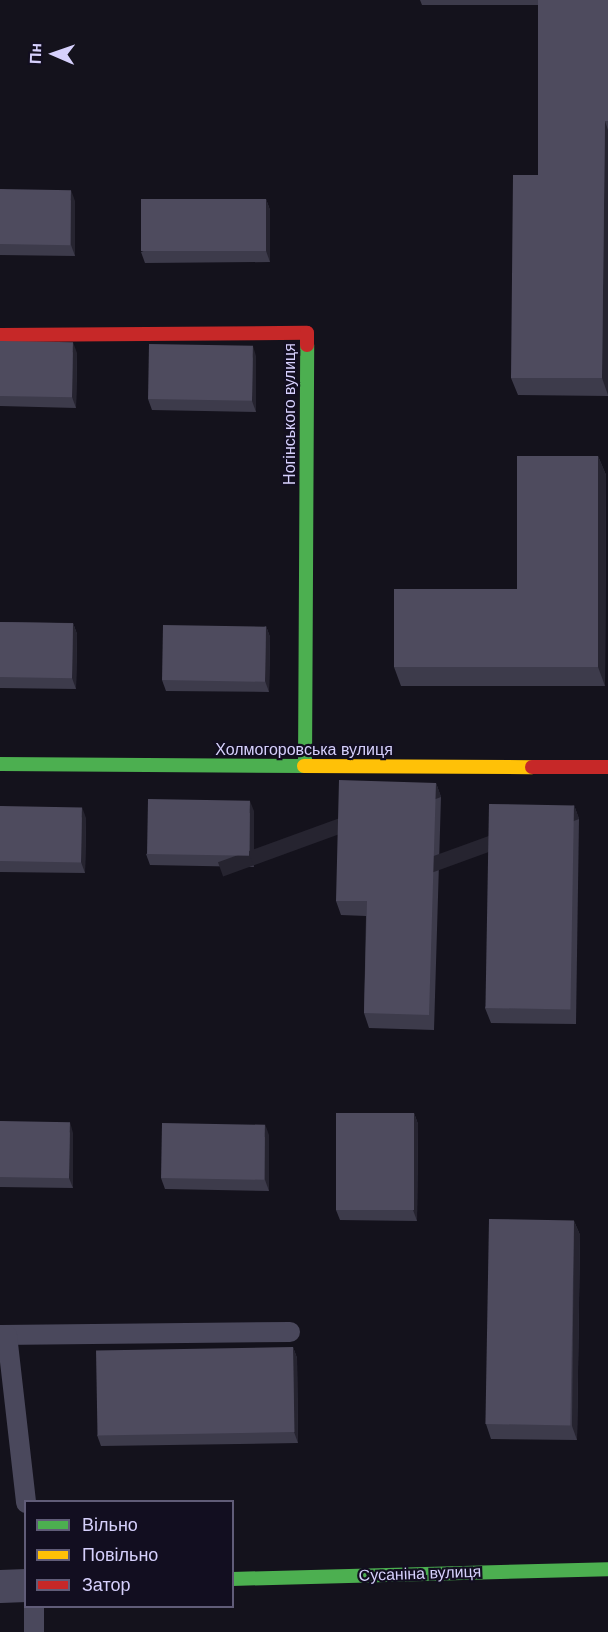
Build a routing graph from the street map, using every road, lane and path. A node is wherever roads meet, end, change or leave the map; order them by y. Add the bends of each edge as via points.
1 (0, 334) edge
2 (0, 764) edge
3 (305, 766) junction
4 (608, 767) edge
5 (290, 1332) dead end
6 (3, 1335) edge
7 (26, 1500) edge
8 (608, 1569) edge
9 (234, 1579) edge
10 (24, 1585) edge
11 (0, 1586) edge
12 (34, 1608) edge
13 (34, 1632) edge

1 - 3 street, Ногінського вулиця via 307,333
2 - 3 street, Холмогоровська вулиця
3 - 4 street, Холмогоровська вулиця
5 - 6 lane
6 - 7 lane
8 - 9 street, Сусаніна вулиця
10 - 11 street
12 - 13 lane

